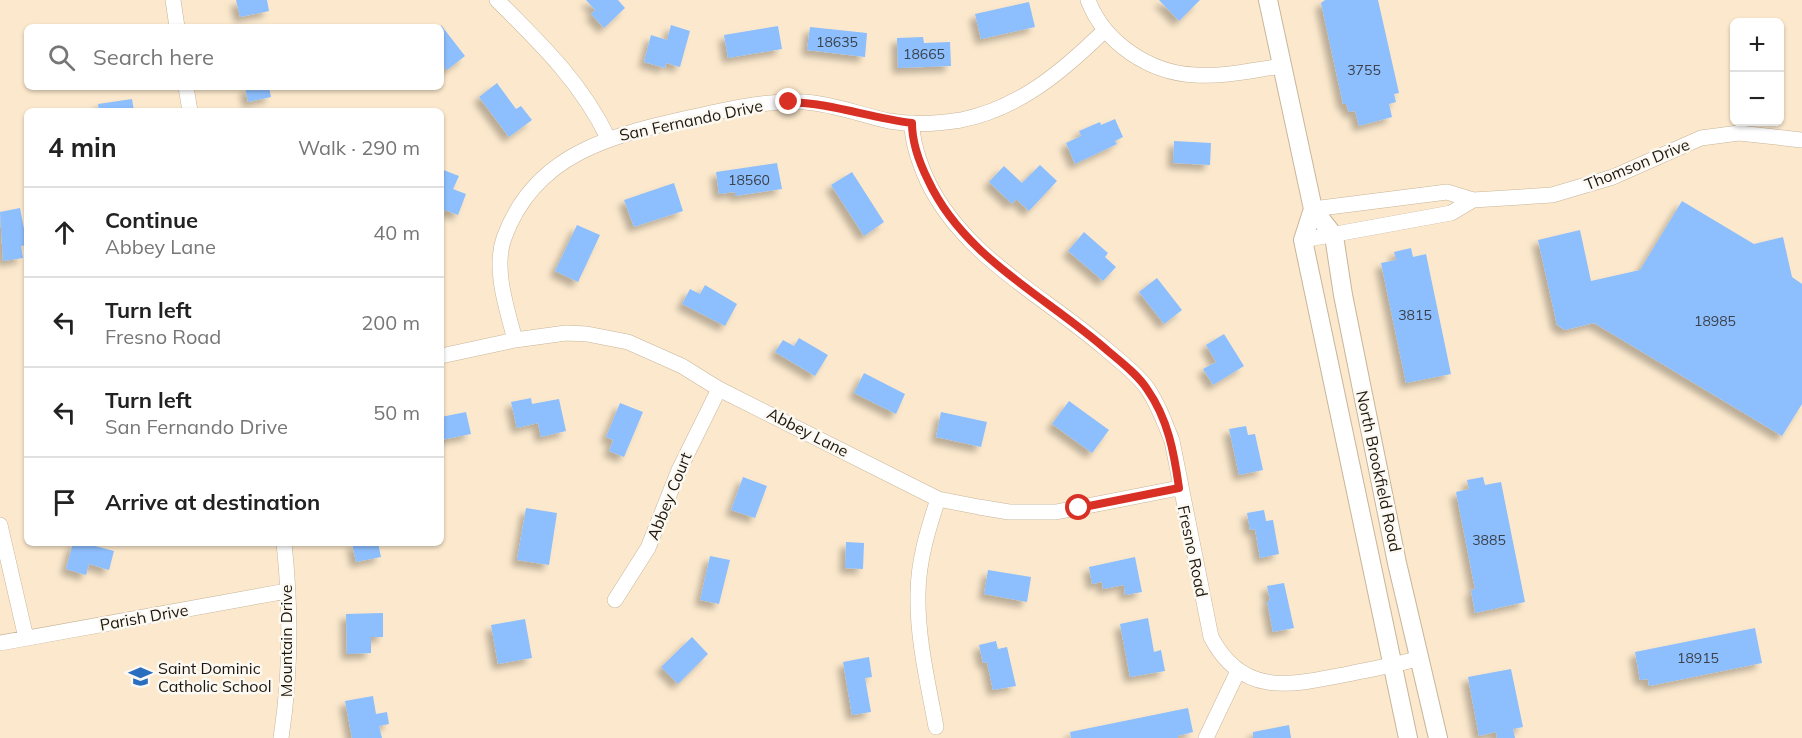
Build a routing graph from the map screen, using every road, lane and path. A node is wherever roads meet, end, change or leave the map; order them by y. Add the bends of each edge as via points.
1 (173, 0) edge
2 (497, 0) edge
3 (1088, 0) edge
4 (1268, 0) edge
5 (177, 24) edge
6 (1105, 30) junction
7 (1282, 66) junction
8 (186, 90) edge
9 (190, 108) edge
10 (912, 123) junction
11 (608, 138) junction
12 (1802, 140) edge
13 (1473, 200) junction
14 (1312, 209) junction
15 (1334, 236) junction
16 (1303, 240) junction
17 (515, 340) junction
18 (444, 355) edge
19 (719, 389) junction
20 (1179, 488) junction
21 (938, 499) junction
22 (0, 525) edge
23 (284, 546) edge
24 (287, 591) junction
25 (615, 600) dead end
26 (26, 638) junction
27 (0, 643) edge
28 (1420, 658) junction
29 (1394, 666) junction
30 (1238, 671) junction
31 (936, 727) dead end
32 (281, 738) edge
33 (1206, 738) edge
34 (1408, 738) edge
35 (1438, 738) edge

1 - 5 street
2 - 11 street via 565,70
3 - 6 street
4 - 7 street, North Brookfield Road
6 - 7 street via 1133,55 1156,66 1192,75 1215,76
6 - 10 street, San Fernando Drive via 1045,83 1007,106 960,120
7 - 14 street, North Brookfield Road
8 - 9 street
10 - 11 street, San Fernando Drive via 825,105 789,102 746,106
10 - 20 street, Fresno Road via 921,166 937,201 956,226 974,246 1096,341 1147,388 1172,441
11 - 17 street, San Fernando Drive via 574,155 537,183 508,230 501,257 502,283
12 - 13 street, Thomson Drive via 1739,134 1701,138 1612,177 1552,195
13 - 14 street, Thomson Drive via 1447,192
13 - 15 street, Thomson Drive via 1451,213
14 - 15 street, North Brookfield Road
14 - 16 street, North Brookfield Road
15 - 16 street, Thomson Drive
15 - 28 street, North Brookfield Road via 1397,563
16 - 29 street, North Brookfield Road
17 - 18 street, Abbey Lane
17 - 19 street, Abbey Lane via 566,333 628,342 682,366
19 - 21 street, Abbey Lane
19 - 25 street, Abbey Court via 679,470 648,548
20 - 21 street, Abbey Lane via 1034,513
20 - 30 street, Fresno Road via 1211,637 1221,655
21 - 31 street via 920,566 918,593 919,626
22 - 26 street
23 - 24 street, Mountain Drive
24 - 26 street, Parish Drive
24 - 32 street, Mountain Drive via 289,668
26 - 27 street, Parish Drive
28 - 29 street, Fresno Road
28 - 35 street, North Brookfield Road
29 - 30 street, Fresno Road via 1286,685 1263,683
29 - 34 street, North Brookfield Road
30 - 33 street

